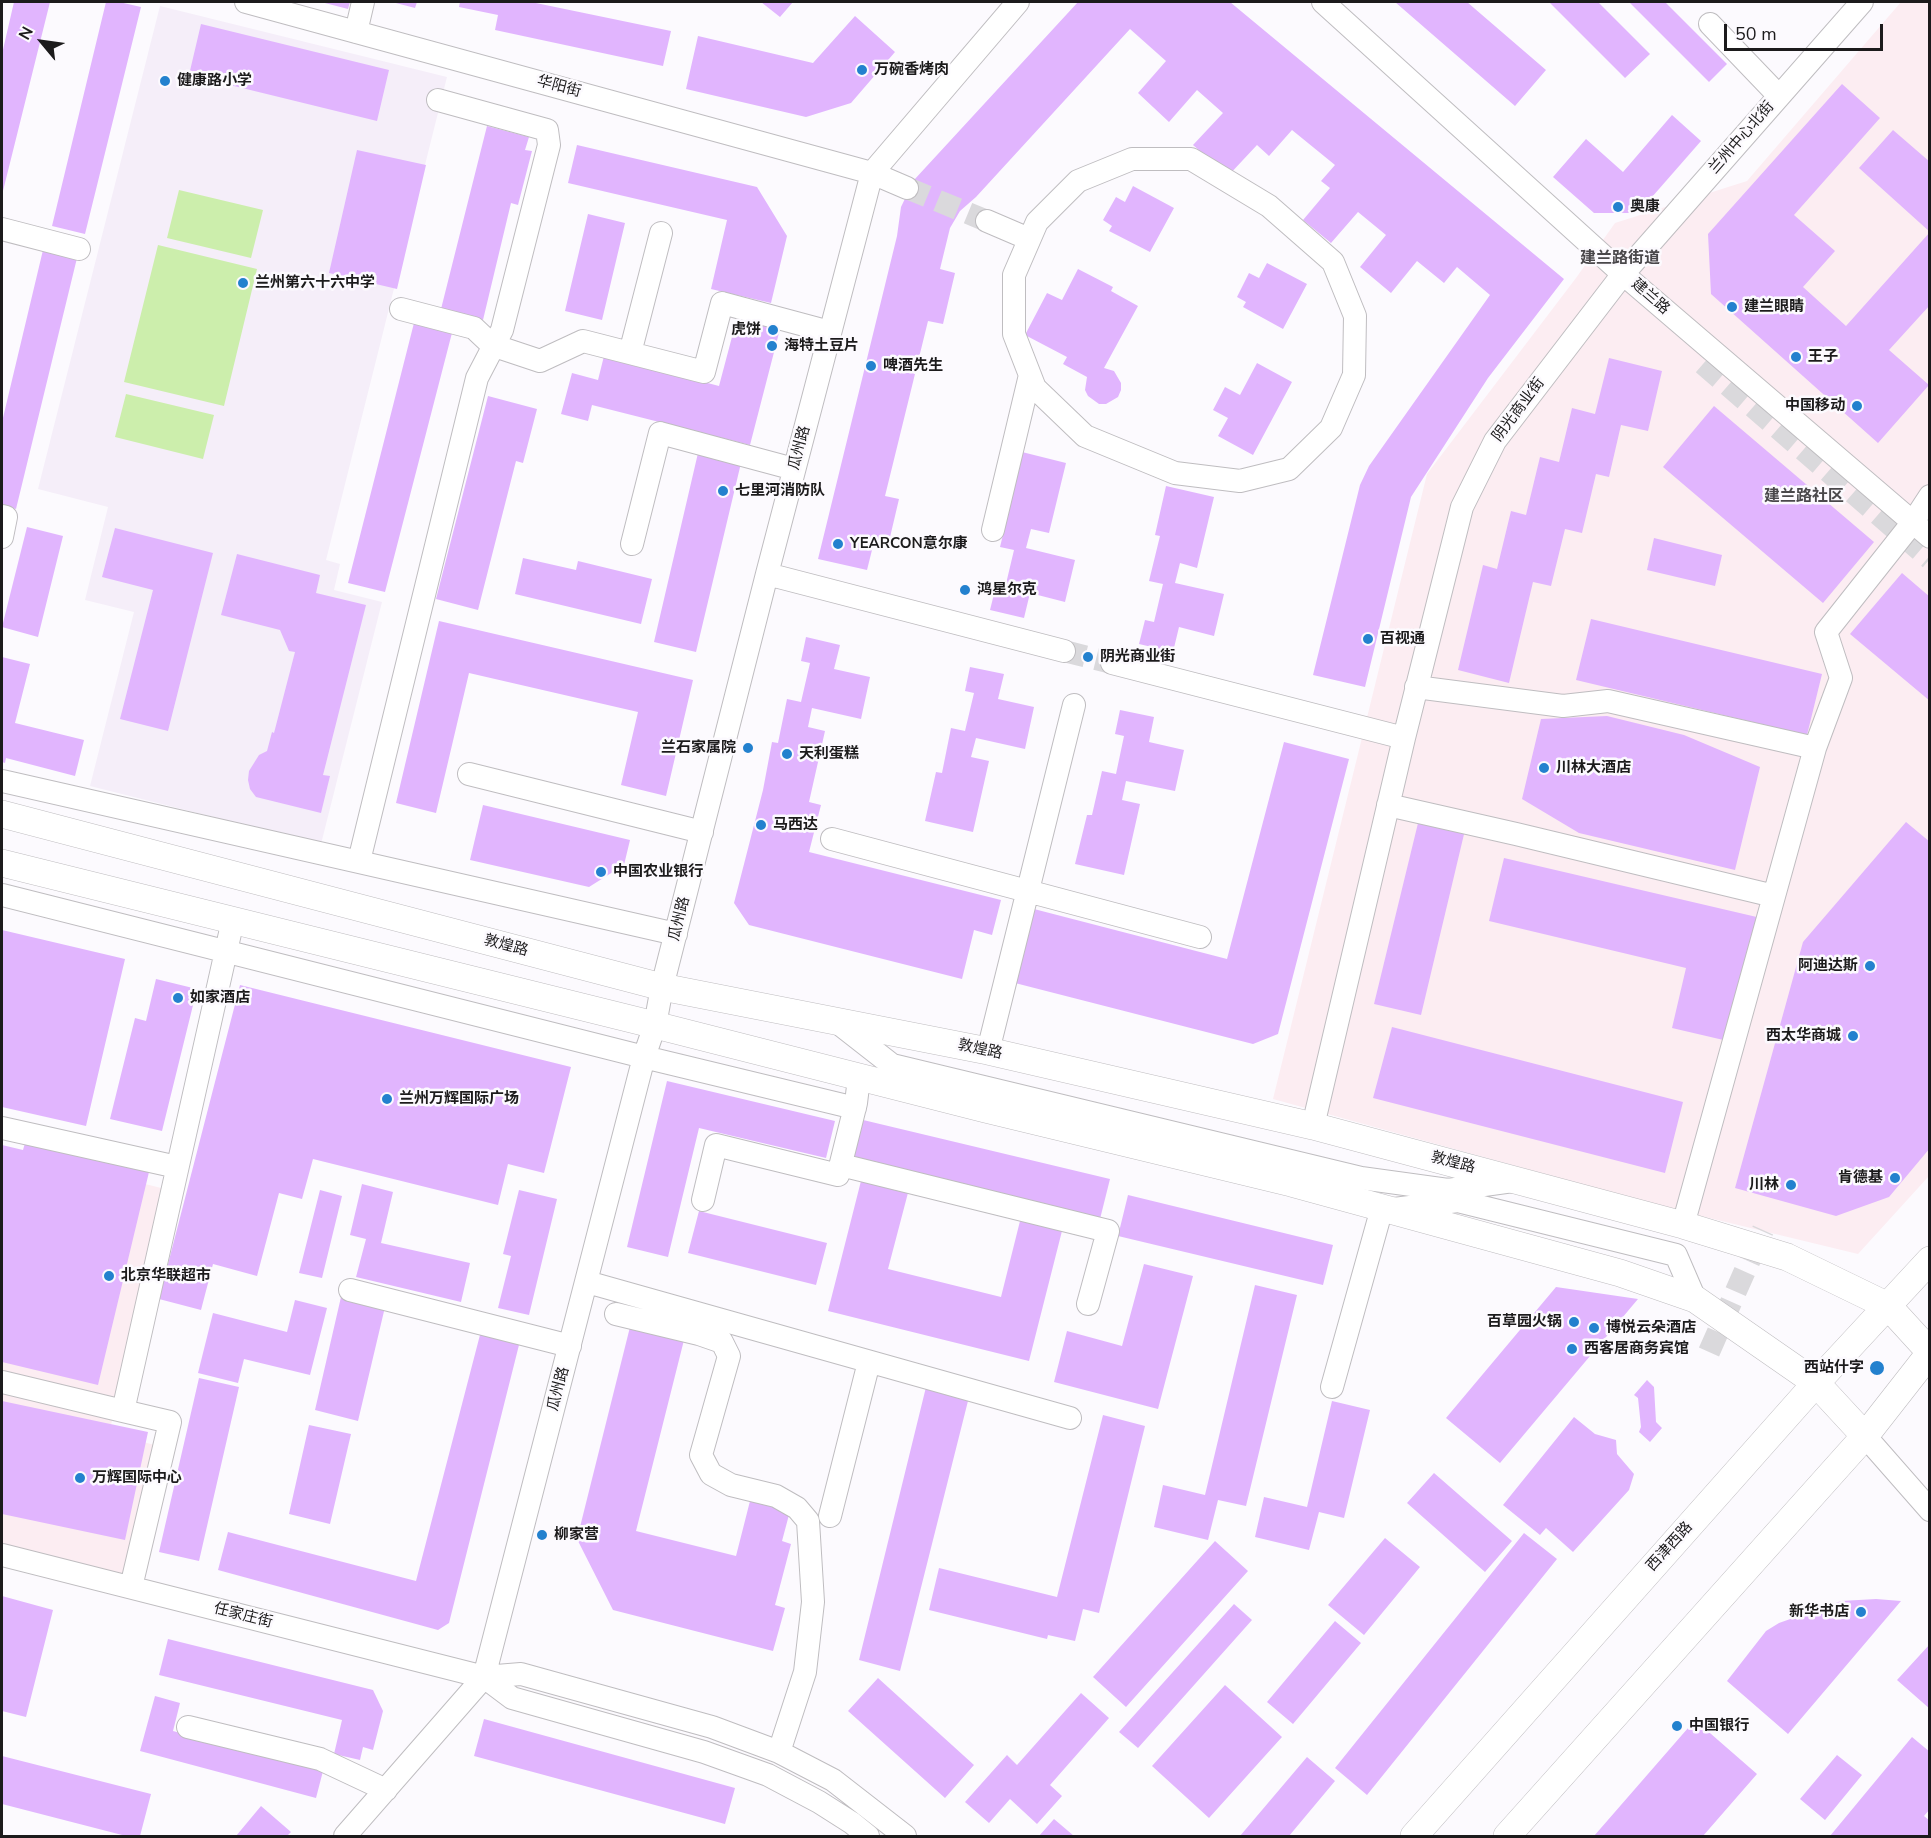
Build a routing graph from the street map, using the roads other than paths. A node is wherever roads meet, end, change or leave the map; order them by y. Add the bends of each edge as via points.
1 (246, 2) edge
2 (363, 2) edge
3 (1018, 2) edge
4 (1323, 2) edge
5 (1862, 2) edge
6 (1710, 24) dead end
7 (356, 32) junction
8 (1779, 96) junction
9 (438, 100) dead end
10 (872, 173) junction
11 (907, 188) tunnel mouth
12 (987, 221) tunnel mouth
13 (2, 229) edge
14 (661, 232) dead end
15 (1029, 239) junction
16 (78, 249) dead end
17 (1623, 274) junction
18 (401, 309) dead end
19 (830, 332) junction
20 (492, 345) junction
21 (630, 353) junction
22 (1030, 375) junction
23 (794, 469) junction
24 (1929, 495) edge
25 (2, 516) edge
26 (993, 530) dead end
27 (1921, 530) edge
28 (2, 537) edge
29 (632, 544) dead end
30 (767, 574) junction
31 (1064, 651) tunnel mouth
32 (1112, 663) tunnel mouth
33 (1416, 687) junction
34 (1074, 705) dead end
35 (1404, 738) junction
36 (1815, 748) junction
37 (469, 774) dead end
38 (2, 781) edge
39 (1388, 805) junction
40 (2, 813) edge
41 (702, 832) junction
42 (832, 839) dead end
43 (359, 861) junction
44 (2, 863) edge
45 (1028, 891) junction
46 (2, 895) edge
47 (1774, 896) junction
48 (233, 920) junction
49 (676, 934) junction
50 (1200, 937) dead end
51 (225, 951) junction
52 (662, 987) junction
53 (837, 1022) junction
54 (655, 1024) junction
55 (988, 1051) junction
56 (644, 1057) junction
57 (859, 1078) junction
58 (855, 1108) junction
59 (1313, 1126) junction
60 (2, 1128) edge
61 (841, 1165) junction
62 (177, 1167) junction
63 (1517, 1180) junction
64 (703, 1200) dead end
65 (1386, 1209) junction
66 (1683, 1225) junction
67 (1929, 1260) edge
68 (586, 1282) junction
69 (350, 1290) dead end
70 (1695, 1299) junction
71 (1088, 1304) dead end
72 (1888, 1306) junction
73 (616, 1314) dead end
74 (570, 1346) junction
75 (1929, 1352) edge
76 (869, 1362) junction
77 (2, 1382) edge
78 (1816, 1383) junction
79 (1332, 1387) dead end
80 (123, 1412) junction
81 (1070, 1418) dead end
82 (1865, 1436) junction
83 (1929, 1510) edge
84 (830, 1516) dead end
85 (2, 1555) edge
86 (131, 1587) junction
87 (484, 1677) junction
88 (188, 1727) dead end
89 (779, 1752) junction
90 (386, 1790) junction
91 (853, 1832) edge
92 (345, 1836) edge
93 (905, 1836) edge
94 (1414, 1836) edge
95 (1506, 1836) edge

1 - 7 street, 华阳街
2 - 7 street
3 - 10 street, 瓜州路
4 - 17 street, 建兰路
5 - 8 street, 兰州中心北街
6 - 8 street
7 - 10 street, 华阳街
8 - 17 street, 兰州中心北街
9 - 20 street via 547,130 549,145 502,330
10 - 11 street, 华阳街
10 - 19 street, 瓜州路
12 - 15 street
13 - 16 street
14 - 21 street
15 - 22 street via 1014,275 1014,334
15 - 22 street via 1037,222 1078,181 1132,159 1191,159 1269,206 1333,262 1354,316 1354,375 1331,428 1290,469 1240,481 1175,473 1085,436 1035,388
17 - 27 street, 建兰路
17 - 33 street, 阴光商业街 via 1490,451 1462,507
18 - 20 street via 474,328
19 - 21 street via 722,303 704,372
19 - 23 street, 瓜州路
20 - 21 street via 540,361 583,341
20 - 43 street via 477,378
22 - 26 street
23 - 29 street via 660,433
23 - 30 street, 瓜州路
24 - 27 street
25 - 28 street via 6,517
27 - 36 street via 1826,632 1841,678
30 - 31 street
30 - 41 street, 瓜州路
32 - 35 street
33 - 35 street, 阴光商业街
33 - 36 street via 1563,706 1608,701
34 - 45 street
35 - 39 street, 阴光商业街
36 - 47 street
37 - 41 street
38 - 43 street
39 - 47 street
39 - 59 street, 阴光商业街
40 - 52 main road, 敦煌路
41 - 49 street, 瓜州路
42 - 45 street
43 - 49 street
44 - 48 main road
45 - 50 street
45 - 55 street
46 - 51 street
47 - 66 street
48 - 51 street
48 - 54 main road
49 - 52 street, 瓜州路
51 - 56 street
51 - 62 street
52 - 53 main road, 敦煌路
52 - 54 street, 瓜州路
53 - 55 main road, 敦煌路
53 - 63 street via 892,1065 1361,1178 1448,1190
54 - 56 street, 瓜州路
54 - 57 main road
55 - 59 main road, 敦煌路
56 - 58 street
56 - 68 street, 瓜州路
57 - 58 street
57 - 65 main road
58 - 61 street
59 - 63 main road, 敦煌路
60 - 62 street
61 - 64 street via 838,1175 717,1145
61 - 71 street via 1108,1232
62 - 80 street
63 - 66 main road, 敦煌路
65 - 70 main road via 1620,1273
65 - 70 street via 1458,1201 1676,1255
65 - 79 street
66 - 72 main road, 敦煌路 via 1787,1257
67 - 72 main road, 西津西路
68 - 74 street, 瓜州路
68 - 76 street
69 - 74 street
70 - 78 main road
72 - 75 main road, 敦煌路
72 - 78 main road, 西津西路
73 - 89 street via 722,1342 729,1356 701,1455 711,1474 731,1485 776,1496 808,1521 813,1602 805,1672
74 - 87 street, 瓜州路
75 - 82 main road
76 - 81 street
76 - 84 street
77 - 80 street
78 - 82 main road
78 - 94 main road, 西津西路
80 - 86 street via 170,1422
82 - 83 street
82 - 95 main road
85 - 86 street, 任家庄街
86 - 87 street, 任家庄街
87 - 89 street via 521,1674 712,1727
87 - 90 street, 瓜州路
87 - 91 street via 512,1698 704,1752 768,1775 819,1802
88 - 90 street via 320,1759
89 - 93 street via 833,1780
90 - 92 street, 瓜州路

